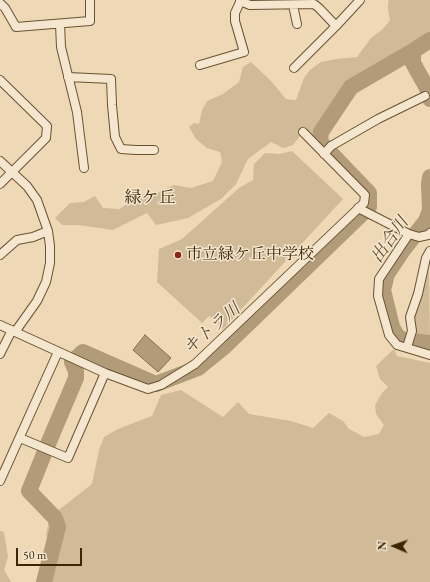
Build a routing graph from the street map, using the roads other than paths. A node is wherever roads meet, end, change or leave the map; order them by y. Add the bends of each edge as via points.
1 (90, 0) edge
2 (360, 0) edge
3 (240, 1) edge
4 (0, 3) edge
5 (293, 5) junction
6 (60, 24) junction
7 (297, 24) dead end
8 (336, 26) junction
9 (200, 65) dead end
10 (294, 68) dead end
11 (68, 77) junction
12 (0, 80) edge
13 (424, 96) dead end
14 (303, 132) dead end
15 (154, 150) dead end
16 (324, 154) junction
17 (0, 161) edge
18 (84, 168) dead end
19 (12, 173) junction
20 (0, 184) edge
21 (358, 208) junction
22 (48, 231) junction
23 (430, 233) edge
24 (409, 234) junction
25 (430, 251) edge
26 (0, 254) edge
27 (0, 325) edge
28 (14, 331) junction
29 (407, 347) junction
30 (58, 352) junction
31 (0, 354) edge
32 (430, 355) edge
33 (105, 373) junction
34 (20, 438) junction
35 (0, 481) edge

1 - 6 street via 90,20
2 - 8 street
3 - 5 street via 250,5
3 - 9 street via 235,21 244,52
4 - 6 street via 16,27
5 - 7 street
5 - 8 street via 314,4
6 - 11 street via 61,47
8 - 10 street
11 - 15 street via 111,79 115,137 121,149
11 - 18 street via 77,112
12 - 19 street via 47,126 46,138
13 - 16 street via 331,146
14 - 16 street
16 - 21 street via 365,195 364,203
17 - 19 street
19 - 20 street
19 - 22 street via 27,186 37,200
21 - 24 street
21 - 33 street via 195,364 161,385 148,389
22 - 26 street via 17,240
22 - 28 street via 50,263 46,282 37,301
23 - 24 street via 419,237
24 - 29 street via 379,279 378,296 389,335 397,345
25 - 29 street via 410,317 412,331
27 - 28 street
28 - 30 street
28 - 31 street
29 - 32 street
30 - 33 street
30 - 34 street
33 - 34 street via 68,458
34 - 35 street

